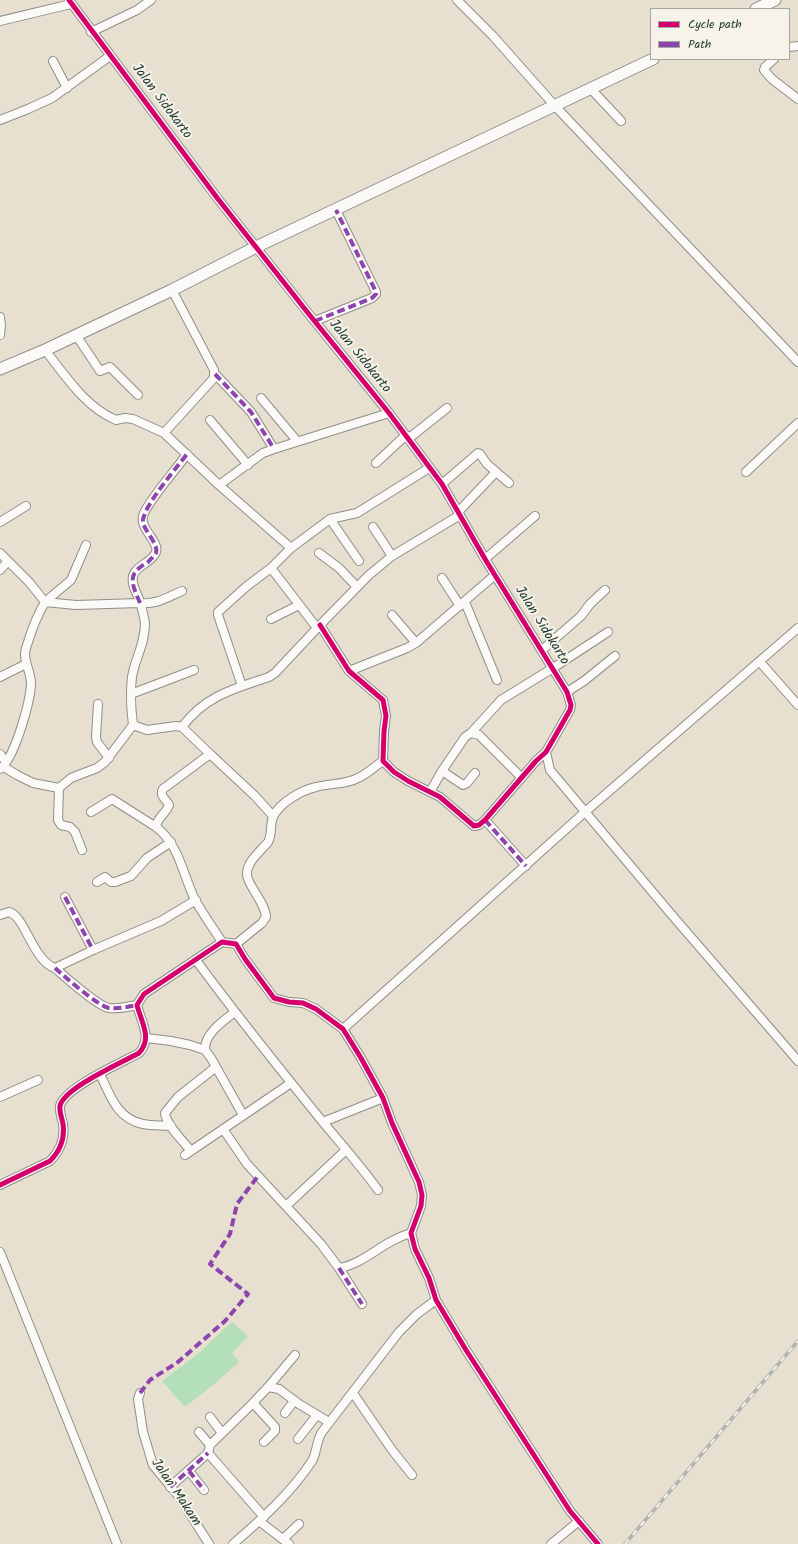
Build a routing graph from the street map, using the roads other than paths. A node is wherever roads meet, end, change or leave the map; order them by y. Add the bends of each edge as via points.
1 (151, 0) edge
2 (457, 0) edge
3 (775, 0) edge
4 (70, 2) edge
5 (761, 8) edge
6 (0, 21) edge
7 (91, 32) junction
8 (110, 56) junction
9 (651, 60) edge
10 (773, 60) edge
11 (53, 61) dead end
12 (67, 88) junction
13 (591, 89) junction
14 (798, 99) edge
15 (555, 106) junction
16 (0, 120) edge
17 (621, 121) dead end
18 (336, 210) junction
19 (256, 247) junction
20 (172, 290) junction
21 (0, 317) edge
22 (315, 321) junction
23 (0, 334) edge
24 (76, 335) junction
25 (45, 350) junction
26 (798, 362) edge
27 (0, 369) edge
28 (215, 374) junction
29 (138, 395) dead end
30 (261, 398) dead end
31 (447, 408) dead end
32 (389, 413) junction
33 (210, 420) dead end
34 (798, 422) edge
35 (164, 433) junction
36 (407, 437) junction
37 (297, 441) junction
38 (274, 448) junction
39 (187, 454) junction
40 (376, 463) dead end
41 (248, 465) junction
42 (429, 468) junction
43 (496, 472) junction
44 (746, 472) dead end
45 (509, 483) dead end
46 (442, 484) junction
47 (219, 485) junction
48 (26, 506) dead end
49 (459, 513) junction
50 (535, 516) dead end
51 (330, 519) junction
52 (0, 522) edge
53 (373, 527) dead end
54 (86, 545) dead end
55 (291, 548) junction
56 (0, 553) edge
57 (319, 553) dead end
58 (392, 556) junction
59 (485, 559) junction
60 (8, 561) junction
61 (359, 562) dead end
62 (271, 568) junction
63 (0, 570) edge
64 (495, 575) junction
65 (442, 578) dead end
66 (357, 587) junction
67 (605, 590) dead end
68 (182, 591) dead end
69 (45, 602) junction
70 (140, 603) junction
71 (463, 604) junction
72 (299, 605) junction
73 (392, 615) dead end
74 (271, 619) dead end
75 (318, 626) junction
76 (798, 628) edge
77 (608, 632) dead end
78 (416, 643) junction
79 (542, 650) junction
80 (615, 656) dead end
81 (760, 662) junction
82 (26, 664) junction
83 (553, 668) junction
84 (194, 670) dead end
85 (349, 671) junction
86 (0, 676) edge
87 (496, 680) dead end
88 (242, 686) junction
89 (567, 692) junction
90 (131, 694) junction
91 (98, 704) dead end
92 (798, 705) edge
93 (133, 725) junction
94 (182, 727) junction
95 (471, 733) junction
96 (546, 752) junction
97 (0, 754) edge
98 (210, 754) junction
99 (109, 758) junction
100 (383, 761) junction
101 (3, 766) edge
102 (442, 771) junction
103 (475, 773) dead end
104 (522, 778) junction
105 (58, 788) junction
106 (430, 792) junction
107 (91, 812) dead end
108 (585, 812) junction
109 (273, 816) junction
110 (485, 820) junction
111 (156, 827) junction
112 (171, 842) junction
113 (82, 850) dead end
114 (526, 866) junction
115 (97, 882) dead end
116 (65, 897) dead end
117 (196, 900) junction
118 (0, 915) edge
119 (222, 942) junction
120 (236, 944) junction
121 (93, 950) junction
122 (196, 960) junction
123 (55, 968) junction
124 (137, 1005) junction
125 (235, 1012) junction
126 (343, 1029) junction
127 (146, 1038) junction
128 (205, 1050) junction
129 (798, 1062) edge
130 (216, 1067) junction
131 (100, 1074) junction
132 (38, 1080) dead end
133 (291, 1083) junction
134 (0, 1097) edge
135 (383, 1098) junction
136 (244, 1115) junction
137 (323, 1122) junction
138 (171, 1126) junction
139 (223, 1129) junction
140 (346, 1150) junction
141 (0, 1186) edge
142 (378, 1190) dead end
143 (286, 1206) junction
144 (411, 1233) junction
145 (0, 1252) edge
146 (339, 1268) junction
147 (436, 1300) junction
148 (362, 1304) dead end
149 (295, 1355) dead end
150 (268, 1387) junction
151 (140, 1393) dead end
152 (353, 1393) junction
153 (294, 1401) junction
154 (253, 1403) junction
155 (285, 1413) dead end
156 (316, 1415) junction
157 (210, 1417) dead end
158 (329, 1422) junction
159 (199, 1432) dead end
160 (222, 1433) junction
161 (298, 1439) dead end
162 (264, 1442) dead end
163 (209, 1449) junction
164 (189, 1471) junction
165 (412, 1475) dead end
166 (170, 1487) junction
167 (204, 1490) dead end
168 (262, 1519) junction
169 (579, 1521) junction
170 (299, 1524) dead end
171 (286, 1542) edge
172 (117, 1544) edge
173 (209, 1544) edge
174 (233, 1544) edge
175 (551, 1544) edge
176 (598, 1544) edge

1 - 7 street via 137,10
2 - 15 street
3 - 5 main road
4 - 6 street
4 - 7 street, Jalan Sidokarto
7 - 8 street, Jalan Sidokarto
8 - 12 street
8 - 19 street, Jalan Sidokarto
9 - 13 main road
10 - 14 street via 764,70
11 - 12 street
12 - 16 street via 52,98
13 - 15 main road
13 - 17 street
15 - 18 main road
15 - 26 street
18 - 19 main road
18 - 22 street via 376,294 372,298
19 - 20 main road
19 - 22 street, Jalan Sidokarto
20 - 24 main road
20 - 28 street
21 - 23 street
22 - 32 street, Jalan Sidokarto
24 - 25 main road
24 - 29 street via 100,371 110,367
25 - 27 main road
25 - 35 street via 78,392 111,418 133,419
28 - 35 street
28 - 38 street via 251,412
30 - 37 street
31 - 36 street
32 - 36 street, Jalan Sidokarto
32 - 37 street
33 - 41 street
34 - 44 street
35 - 39 street
36 - 40 street
36 - 42 street, Jalan Sidokarto
37 - 38 street
38 - 41 street
39 - 47 street
39 - 70 street via 144,515 143,523 156,553 133,576 134,588
41 - 47 street
42 - 46 street, Jalan Sidokarto
42 - 51 street via 357,513
43 - 45 street
43 - 46 street via 478,453
43 - 49 street
46 - 49 street, Jalan Sidokarto
47 - 55 street
48 - 52 street
49 - 58 street
49 - 59 street, Jalan Sidokarto
50 - 59 street
51 - 55 street
51 - 61 street
53 - 58 street
54 - 69 street via 71,580
55 - 62 street
56 - 60 street
57 - 66 street via 339,568
58 - 66 street
59 - 64 street, Jalan Sidokarto
60 - 63 street
60 - 69 street
62 - 72 street
62 - 88 street via 218,612
64 - 71 street
64 - 79 street, Jalan Sidokarto
65 - 71 street
66 - 75 street
67 - 79 street via 577,620
68 - 70 street via 160,601
69 - 70 street
69 - 82 street via 34,622 25,652
70 - 90 street via 145,622 143,644 132,676
71 - 78 street
71 - 87 street
72 - 74 street
72 - 75 street
73 - 78 street
75 - 85 street
75 - 88 street via 275,673
76 - 81 street
77 - 83 street
78 - 85 street
79 - 83 street, Jalan Sidokarto
80 - 89 street
81 - 92 street
81 - 108 street
82 - 86 street
82 - 101 street via 30,677 29,697 18,737
83 - 89 street, Jalan Sidokarto
83 - 95 street via 497,702
84 - 90 street
85 - 100 street via 385,704
88 - 94 street via 217,695 192,714
89 - 96 street, Jalan Sidokarto via 570,710
90 - 93 street
91 - 99 street via 97,742
93 - 94 street via 147,730
93 - 99 street
94 - 98 street
95 - 102 street via 465,737
95 - 104 street via 479,735
96 - 104 street, Jalan Sidokarto
96 - 108 street via 550,770
97 - 101 street
98 - 109 street
98 - 111 street via 163,789 162,795 169,806
99 - 105 street via 97,768 71,778
100 - 106 street via 394,772
100 - 109 street via 358,778 301,792 286,802
101 - 105 street via 33,782
102 - 103 street via 463,785
102 - 106 street
104 - 110 street, Jalan Sidokarto
105 - 113 street via 58,820 61,825 70,827 75,832
106 - 110 street via 440,797 474,826
107 - 111 street via 112,799
108 - 114 street
108 - 129 street
109 - 120 street via 269,840 253,859 247,876 266,917
110 - 114 street
111 - 112 street via 164,832
112 - 115 street via 147,858 131,876 115,882 105,877
112 - 117 street
114 - 126 street
116 - 121 street
117 - 119 street
117 - 121 street via 161,921
118 - 123 street via 9,912 15,914 45,963
119 - 120 street
119 - 122 street
120 - 126 street via 274,998 303,1003 316,1009
121 - 123 street
122 - 124 street via 144,994
122 - 125 street
123 - 124 street via 107,1008
124 - 127 street
125 - 128 street via 218,1025 206,1041
125 - 133 street
126 - 135 street
127 - 128 street via 171,1041
127 - 131 street via 144,1048 139,1053
128 - 130 street
130 - 136 street
130 - 138 street via 178,1097 167,1110 165,1116
131 - 138 street via 114,1104 124,1116 143,1124
131 - 141 street via 74,1088 63,1100 60,1109 63,1133 61,1145 50,1161
132 - 134 street
133 - 136 street
133 - 137 street
135 - 137 street
135 - 144 street via 419,1182 422,1195 421,1206
136 - 139 street
137 - 140 street
138 - 139 street via 188,1153
139 - 143 street via 247,1164
140 - 142 street
140 - 143 street
143 - 146 street
144 - 146 street via 348,1266
144 - 147 street
145 - 172 street
146 - 148 street
147 - 152 street via 399,1332
147 - 169 street via 570,1512
149 - 150 street
150 - 153 street via 279,1389
150 - 154 street
151 - 166 street, Jalan Makam via 138,1399 143,1432 153,1465
152 - 158 street
152 - 165 street
153 - 155 street
153 - 156 street
154 - 160 street
154 - 162 street via 275,1427
156 - 158 street
156 - 161 street
157 - 160 street
158 - 168 street via 319,1436 311,1462 290,1490
159 - 163 street
160 - 163 street
163 - 164 street
163 - 168 street
164 - 166 street
164 - 167 street
166 - 173 street, Jalan Makam via 180,1498
168 - 171 street
168 - 174 street
169 - 175 street
169 - 176 street
170 - 171 street

